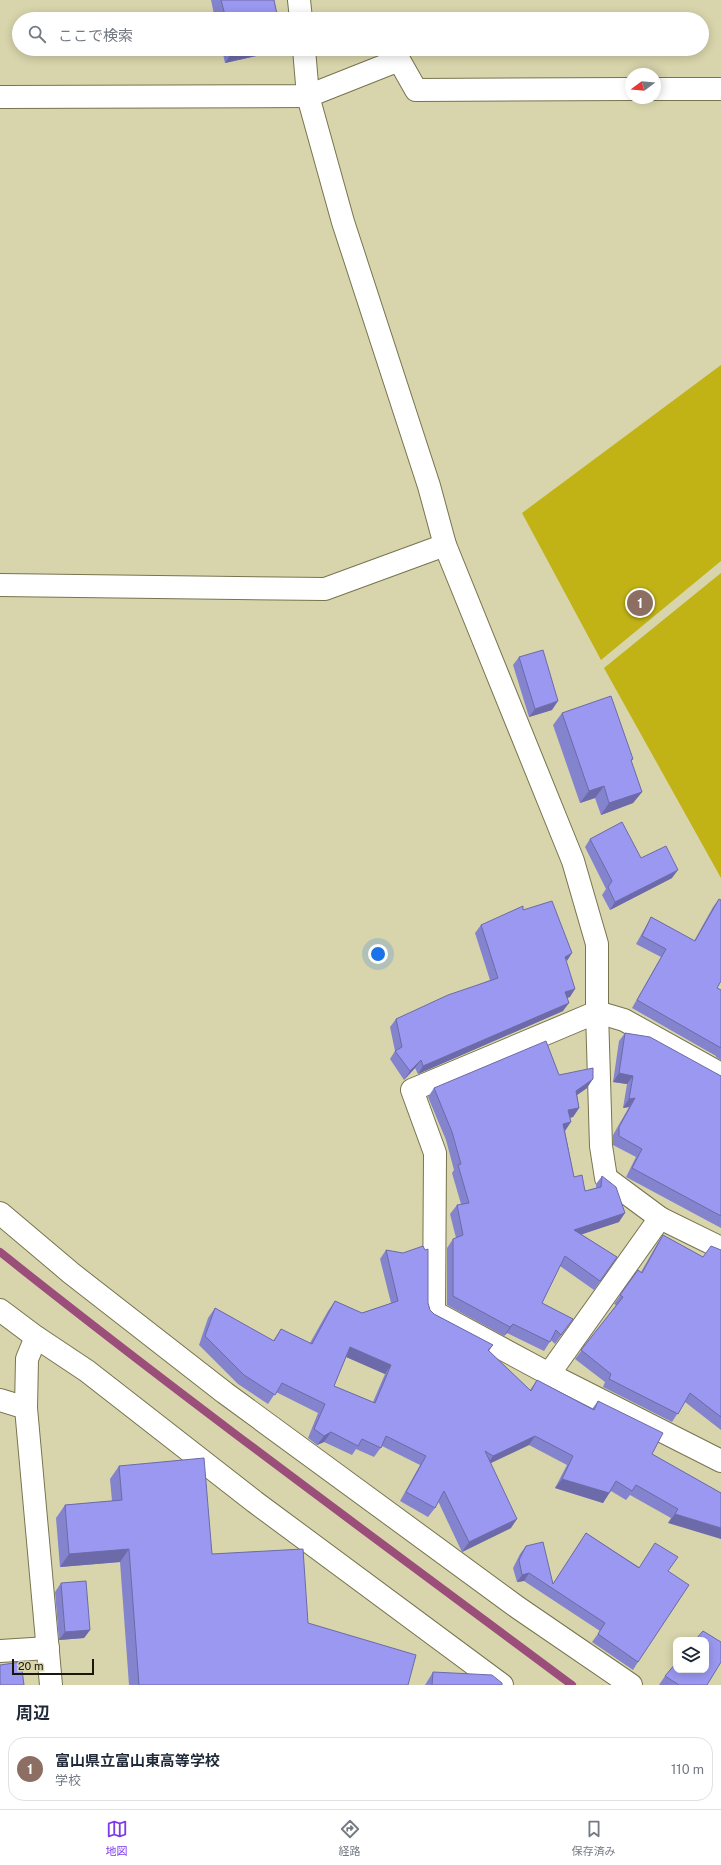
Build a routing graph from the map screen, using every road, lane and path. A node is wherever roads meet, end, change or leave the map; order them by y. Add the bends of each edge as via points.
1 (299, 0) edge
2 (300, 12) edge
3 (305, 56) edge
4 (721, 89) edge
5 (625, 90) edge
6 (661, 90) edge
7 (308, 96) junction
8 (0, 97) edge
9 (445, 544) junction
10 (0, 586) edge
11 (597, 1012) junction
12 (721, 1074) edge
13 (0, 1213) edge
14 (660, 1218) junction
15 (721, 1248) edge
16 (0, 1310) edge
17 (36, 1337) junction
18 (549, 1374) junction
19 (0, 1400) edge
20 (26, 1408) junction
21 (721, 1461) edge
22 (48, 1648) junction
23 (0, 1652) edge
24 (51, 1685) edge
25 (502, 1685) edge
26 (631, 1685) edge

1 - 2 street
3 - 7 street
4 - 6 street
5 - 7 street via 416,90 399,60
7 - 8 street
7 - 9 street via 343,222 429,486
9 - 10 street via 325,590
9 - 11 street via 573,861 597,944
11 - 12 street via 624,1020
11 - 14 street via 601,1146 606,1178
11 - 18 street via 412,1090 435,1153 434,1312
13 - 26 street via 71,1273 225,1393 517,1607
14 - 15 street
14 - 18 street
16 - 17 street
17 - 20 street via 27,1359
17 - 25 street via 87,1371 255,1502
18 - 21 street
19 - 20 street
20 - 22 street
22 - 23 street
22 - 24 street

